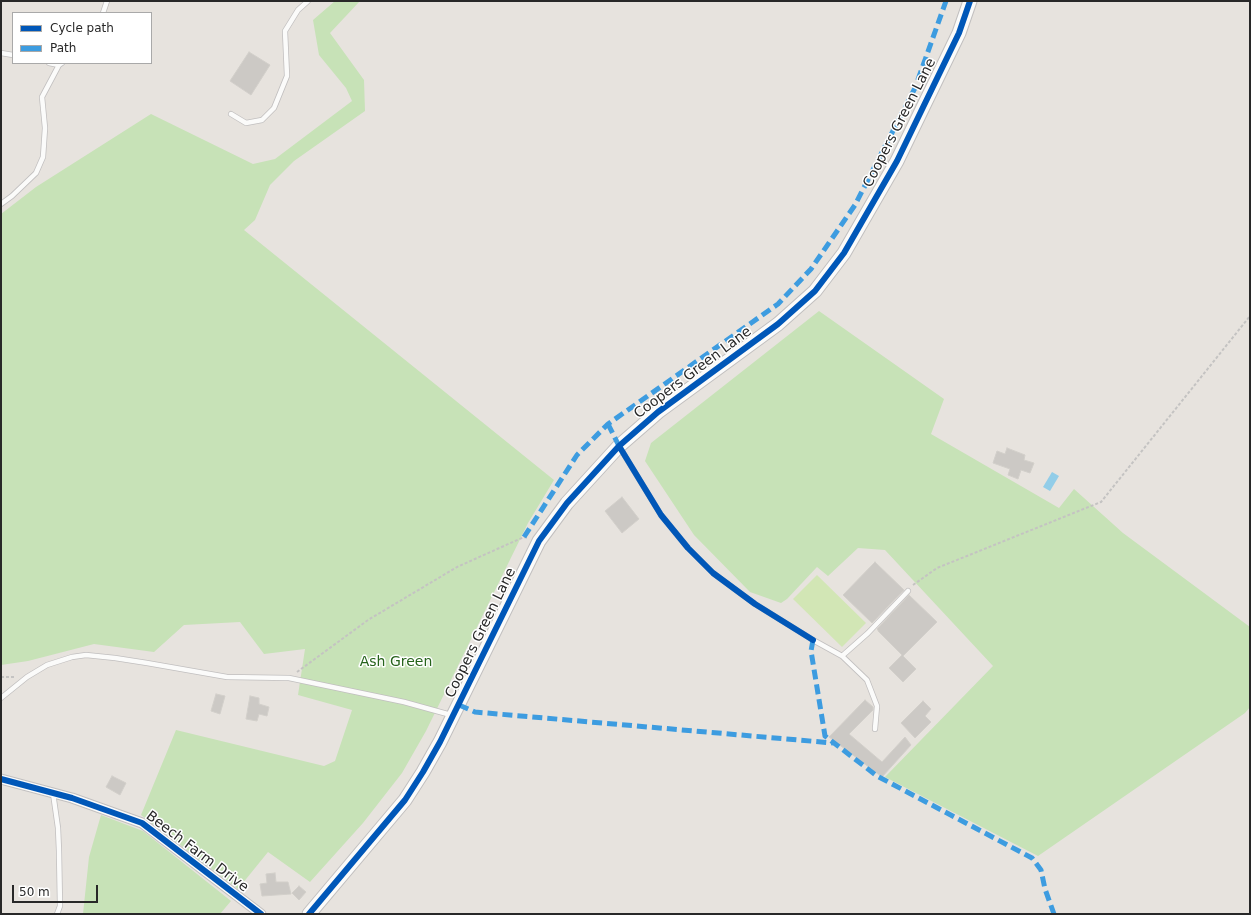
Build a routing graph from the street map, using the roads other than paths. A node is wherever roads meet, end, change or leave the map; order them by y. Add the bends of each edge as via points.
1 (107, 1) edge
2 (308, 1) edge
3 (970, 1) edge
4 (103, 12) edge
5 (1, 53) edge
6 (12, 55) edge
7 (60, 64) edge
8 (231, 114) dead end
9 (1, 204) edge
10 (619, 446) junction
11 (908, 591) road end
12 (842, 656) junction
13 (1, 698) edge
14 (453, 716) junction
15 (875, 728) dead end
16 (1, 779) edge
17 (53, 793) junction
18 (57, 914) edge
19 (261, 914) edge
20 (309, 914) edge

1 - 4 lane
2 - 8 lane via 298,10 285,31 287,76 274,108 262,120 246,123
3 - 10 street, Coopers Green Lane via 959,33 897,160 844,253 815,291 778,324 658,412
5 - 6 lane
7 - 9 lane via 42,96 45,128 43,157 36,173
10 - 12 lane via 661,515 713,573 755,604
10 - 14 street, Coopers Green Lane via 567,503 539,541
11 - 12 lane
12 - 15 lane via 867,680 877,706
13 - 14 lane via 47,665 86,655 227,677 288,678 404,702
14 - 20 street, Coopers Green Lane via 406,800
16 - 17 street, Beech Farm Drive
17 - 18 lane via 59,851 60,906
17 - 19 street, Beech Farm Drive via 142,823

